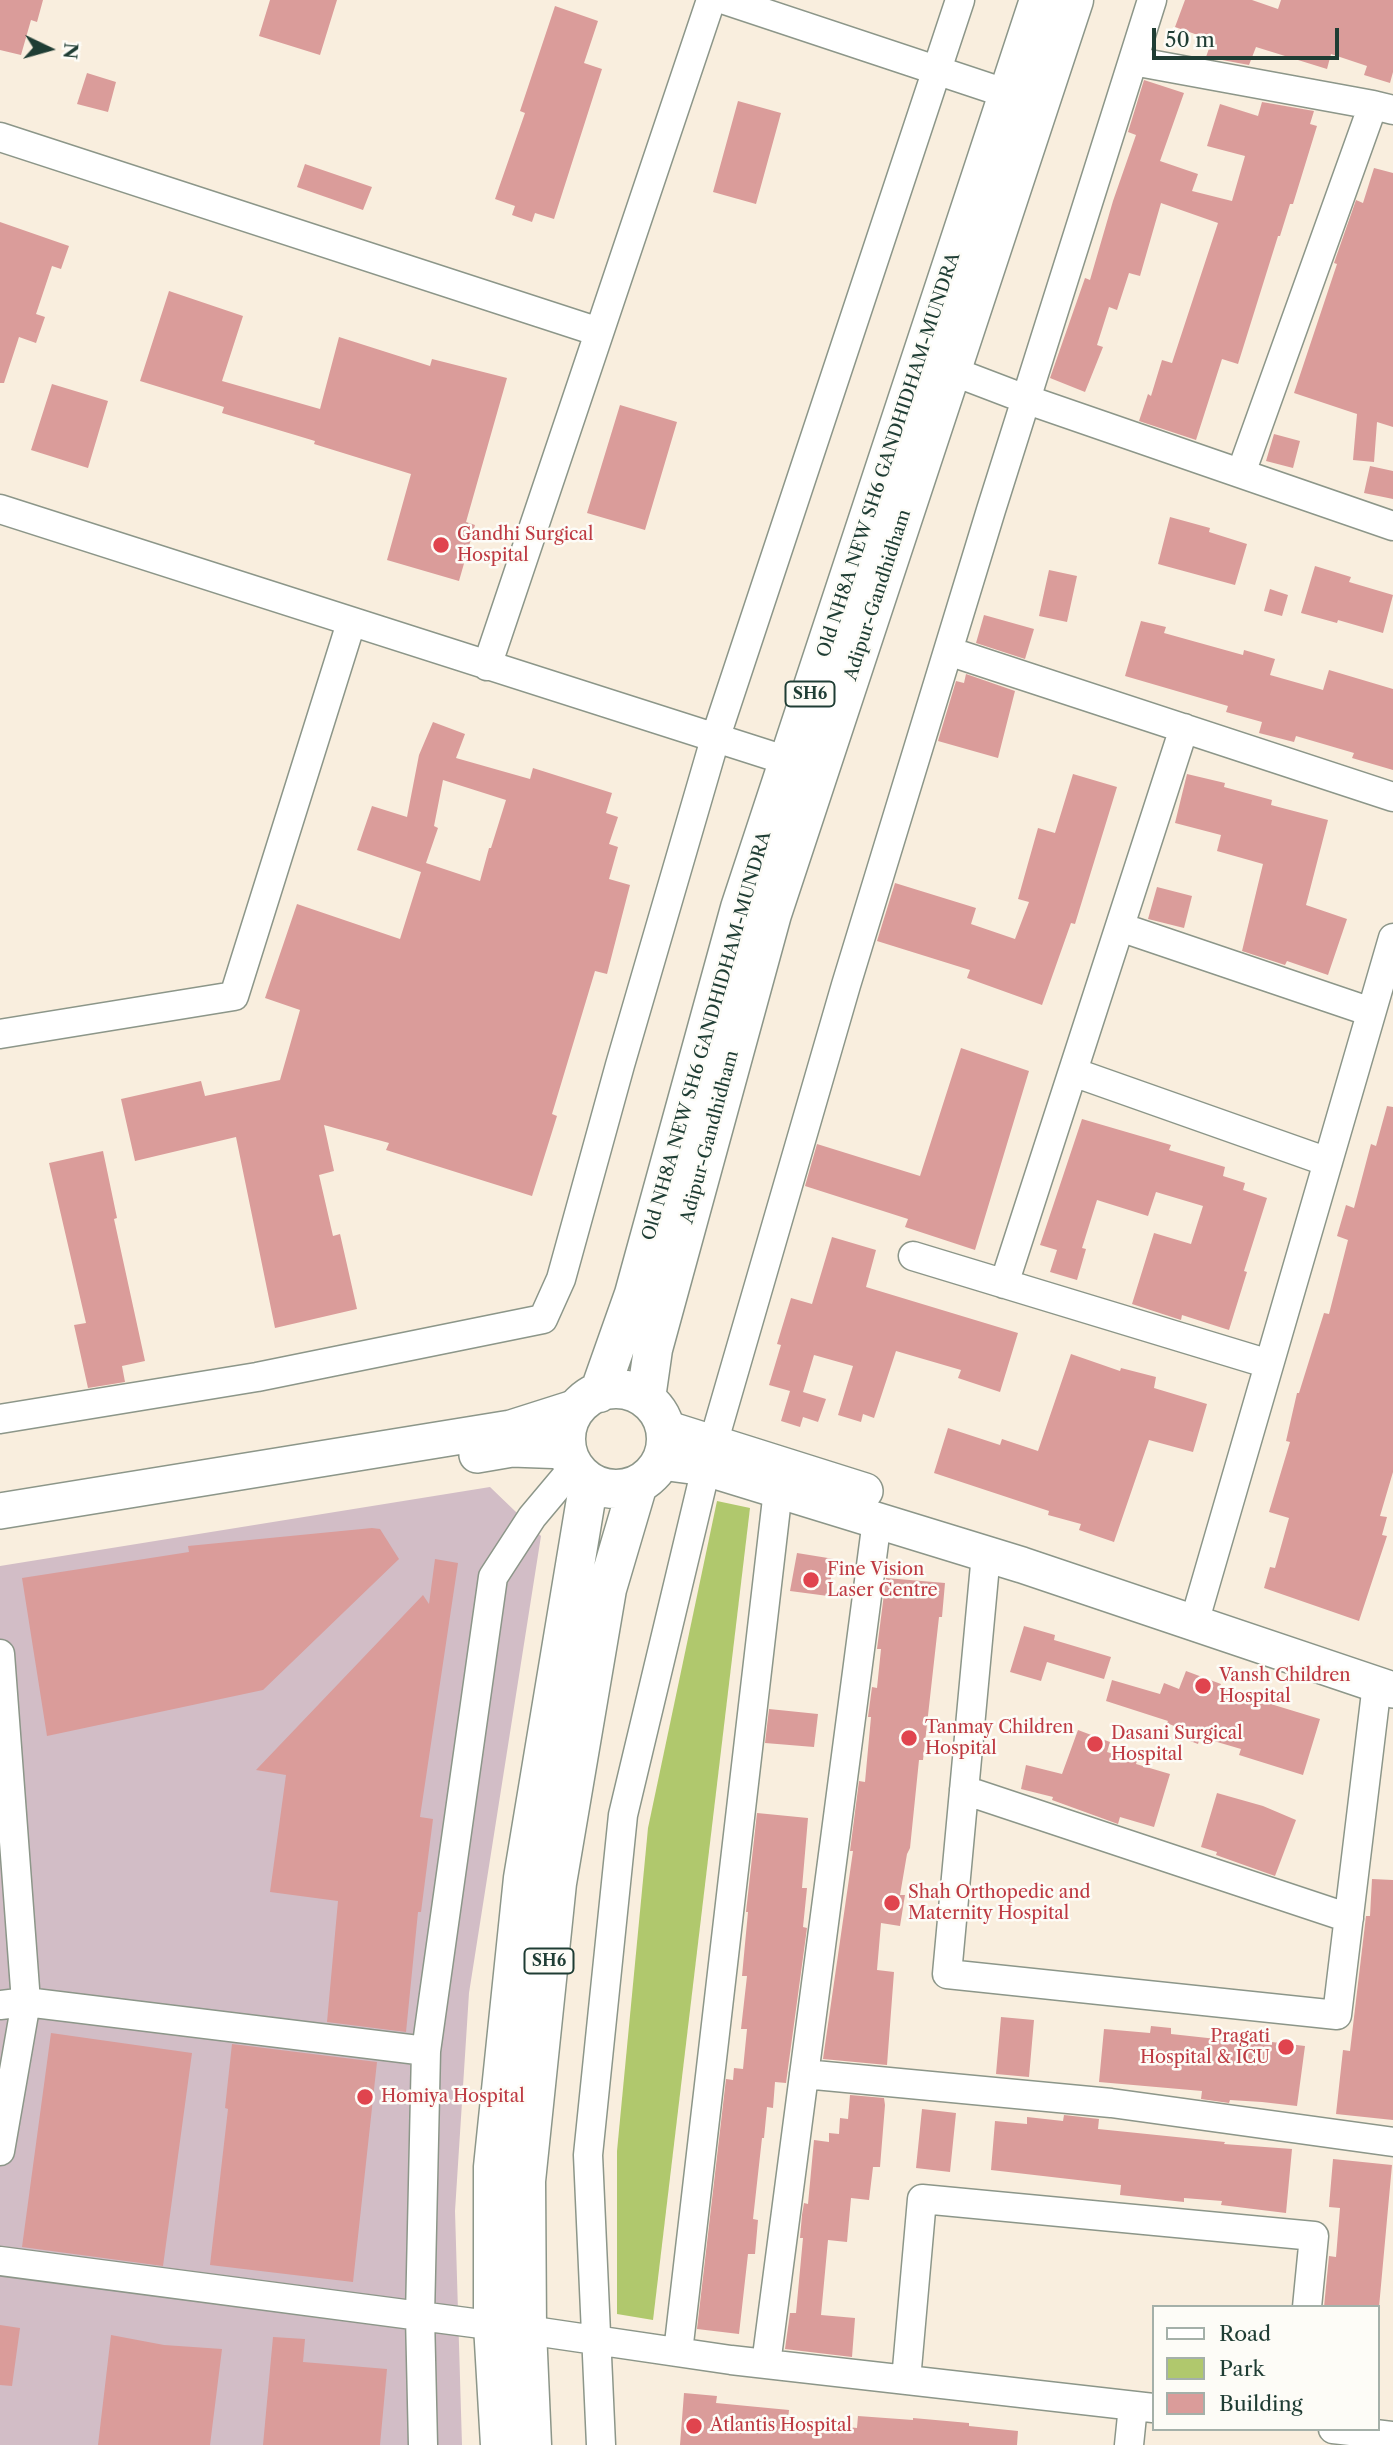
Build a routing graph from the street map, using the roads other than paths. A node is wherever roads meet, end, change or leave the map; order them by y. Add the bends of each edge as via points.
1 (711, 0) edge
2 (725, 0) edge
3 (960, 0) edge
4 (1040, 0) edge
5 (1074, 0) edge
6 (1152, 0) edge
7 (1133, 61) junction
8 (937, 71) junction
9 (1008, 94) junction
10 (1383, 107) edge
11 (0, 137) edge
12 (599, 332) junction
13 (952, 371) junction
14 (1028, 400) junction
15 (1241, 473) junction
16 (0, 509) edge
17 (1393, 526) edge
18 (351, 623) junction
19 (948, 651) junction
20 (487, 666) junction
21 (1184, 728) junction
22 (715, 738) junction
23 (788, 761) junction
24 (1393, 797) edge
25 (1120, 927) junction
26 (1393, 937) edge
27 (1371, 1012) junction
28 (0, 1034) edge
29 (1073, 1072) junction
30 (1328, 1162) junction
31 (913, 1256) dead end
32 (1004, 1283) junction
33 (1269, 1364) junction
34 (588, 1400) junction
35 (0, 1419) edge
36 (652, 1443) junction
37 (710, 1456) junction
38 (577, 1466) junction
39 (778, 1490) junction
40 (0, 1511) edge
41 (877, 1520) junction
42 (0, 1533) edge
43 (986, 1554) junction
44 (1197, 1612) junction
45 (0, 1654) edge
46 (1388, 1681) edge
47 (964, 1790) junction
48 (1349, 1918) junction
49 (13, 2003) edge
50 (426, 2051) junction
51 (804, 2074) junction
52 (1393, 2142) edge
53 (0, 2151) edge
54 (0, 2261) edge
55 (1307, 2305) edge
56 (420, 2316) junction
57 (510, 2328) junction
58 (595, 2340) junction
59 (678, 2352) junction
60 (766, 2364) junction
61 (906, 2380) junction
62 (1143, 2407) edge
63 (1350, 2431) edge
64 (1393, 2436) edge
65 (423, 2445) edge
66 (500, 2445) edge
67 (533, 2445) edge
68 (601, 2445) edge
69 (1129, 2445) edge

1 - 12 street
2 - 8 street
3 - 8 street
4 - 9 main road, Old NH8A NEW SH6 GANDHIDHAM-MUNDRA / SH6
5 - 13 main road, Adipur-Gandhidham / SH6
6 - 7 street
7 - 10 street
7 - 14 street
8 - 9 street
8 - 22 street
9 - 23 main road, Old NH8A NEW SH6 GANDHIDHAM-MUNDRA / SH6
10 - 15 street
11 - 12 street
12 - 20 street
13 - 14 street
13 - 36 main road, Adipur-Gandhidham / SH6 via 772,914 653,1349
14 - 15 street
14 - 19 street
15 - 17 street
16 - 18 street
18 - 20 street
18 - 28 street via 234,996
19 - 21 street
19 - 37 street
20 - 22 street
21 - 24 street
21 - 25 street
22 - 23 street
22 - 35 street via 561,1279 543,1319 257,1377
23 - 34 main road, Old NH8A NEW SH6 GANDHIDHAM-MUNDRA / SH6 via 740,908 634,1294
25 - 27 street
25 - 29 street
26 - 27 street
27 - 30 street
29 - 30 street
29 - 32 street
30 - 33 street
31 - 32 street
32 - 33 street
33 - 44 street
34 - 36 main road via 609,1389 626,1390
34 - 38 main road, SH6 via 567,1429
34 - 40 street via 511,1428
36 - 37 street
36 - 38 main road via 624,1489 606,1489
36 - 57 main road, SH6 via 607,1589 557,1883
37 - 39 street
37 - 44 street via 1031,1544
37 - 58 street via 623,1815 588,2155
38 - 42 street via 512,1449
38 - 50 street via 532,1517 493,1577
38 - 57 main road, SH6 via 523,1878 493,2167
39 - 41 street
39 - 59 street
41 - 43 street
41 - 51 street
43 - 44 street
43 - 47 street
44 - 46 street
45 - 49 street
46 - 48 street
47 - 48 street
47 - 48 street via 947,1974 1337,2015
49 - 50 street
49 - 53 street
50 - 56 street
51 - 52 street via 1111,2103
51 - 60 street
54 - 56 street
55 - 61 street via 1314,2235 922,2199
56 - 57 street
56 - 65 street
57 - 58 street
57 - 66 main road, SH6
57 - 67 main road, SH6
58 - 59 street
58 - 68 street
59 - 60 street
60 - 61 street
61 - 62 street
62 - 69 street
63 - 64 street

